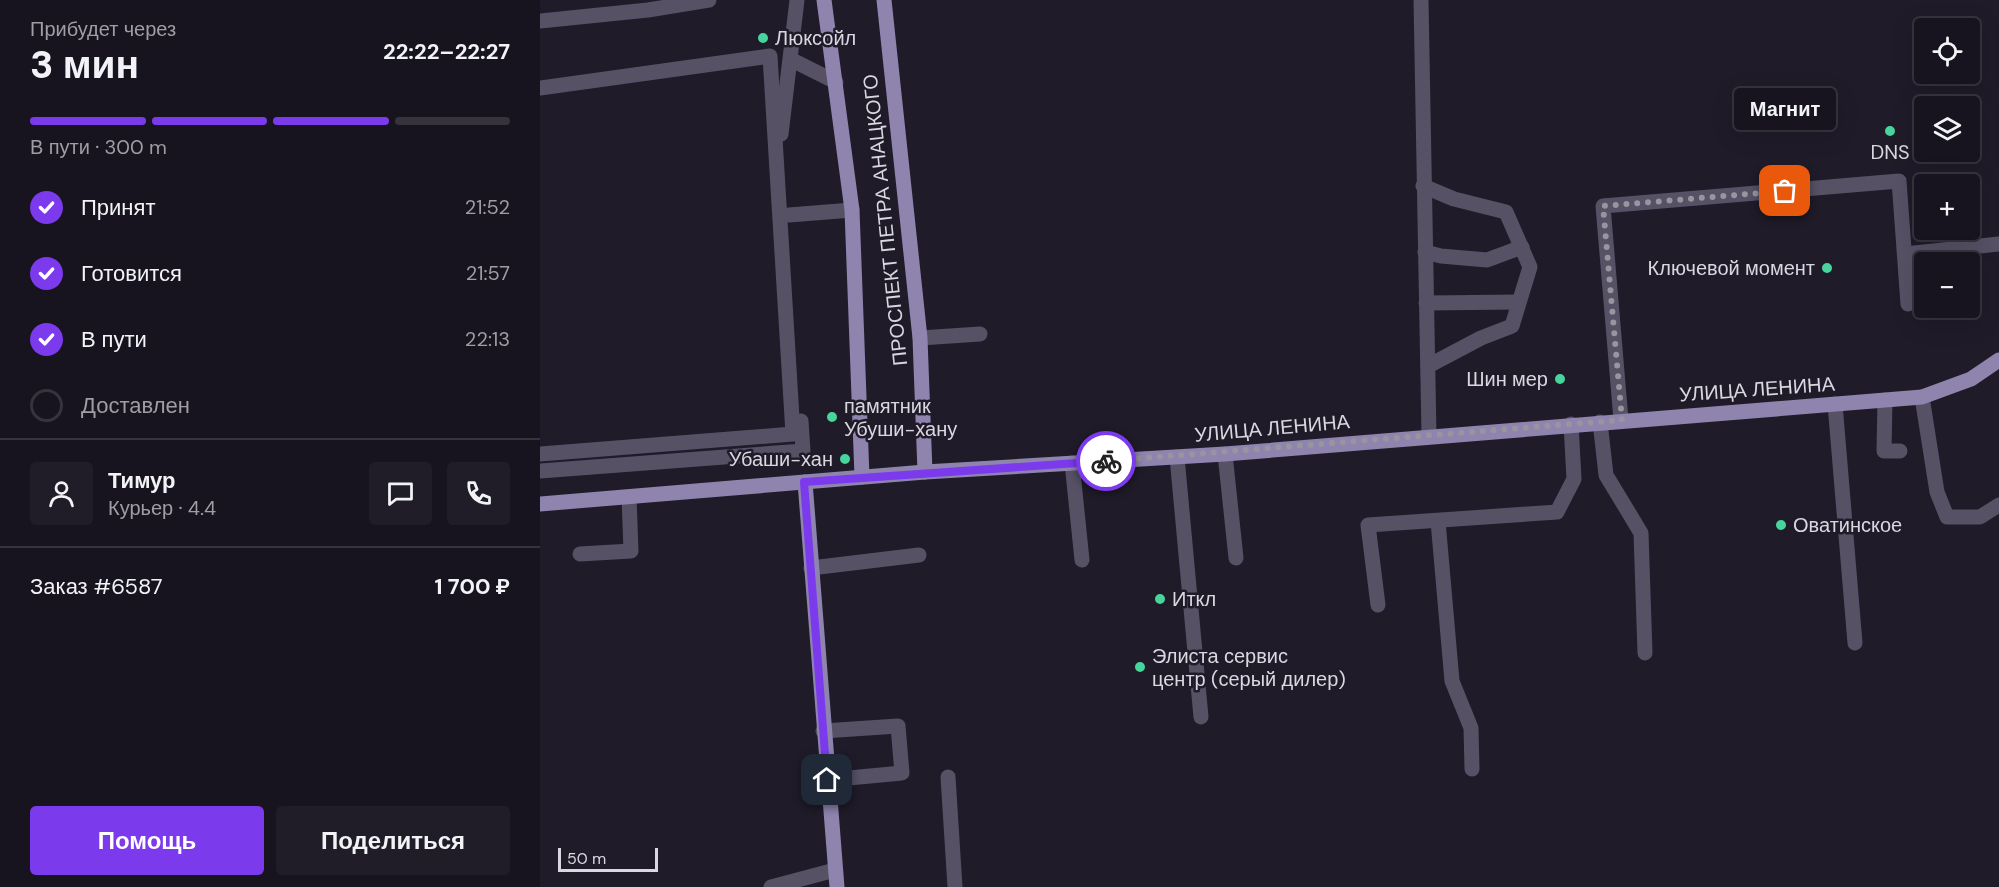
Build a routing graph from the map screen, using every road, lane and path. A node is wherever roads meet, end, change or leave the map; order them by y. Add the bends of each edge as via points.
1 (709, 0) edge
2 (797, 0) edge
3 (824, 0) edge
4 (884, 0) edge
5 (1421, 0) edge
6 (540, 21) edge
7 (792, 60) junction
8 (836, 82) junction
9 (540, 88) edge
10 (1423, 186) junction
11 (852, 210) junction
12 (789, 215) junction
13 (1999, 244) edge
14 (1522, 247) junction
15 (1425, 252) junction
16 (1905, 254) junction
17 (1518, 302) junction
18 (1426, 303) junction
19 (1908, 304) dead end
20 (980, 334) dead end
21 (920, 339) junction
22 (1999, 360) edge
23 (1428, 366) junction
24 (1922, 397) junction
25 (1885, 400) junction
26 (1835, 404) junction
27 (1622, 420) junction
28 (1600, 422) junction
29 (1571, 424) junction
30 (1430, 436) junction
31 (1900, 451) dead end
32 (540, 454) edge
33 (1226, 454) junction
34 (1177, 457) junction
35 (1072, 464) junction
36 (540, 471) edge
37 (925, 472) junction
38 (862, 477) junction
39 (804, 482) junction
40 (629, 497) junction
41 (540, 504) edge
42 (1999, 505) edge
43 (1438, 521) junction
44 (580, 554) dead end
45 (920, 555) dead end
46 (1236, 558) dead end
47 (1082, 560) dead end
48 (811, 568) junction
49 (1378, 605) dead end
50 (1855, 643) dead end
51 (1645, 653) dead end
52 (1201, 717) dead end
53 (823, 731) junction
54 (1472, 769) dead end
55 (948, 777) dead end
56 (827, 780) junction
57 (835, 870) junction
58 (771, 887) edge
59 (837, 887) edge
60 (955, 887) edge

1 - 6 street
2 - 7 street
3 - 8 main road, ПРОСПЕКТ ПЕТРА АНАЦКОГО
4 - 21 main road, ПРОСПЕКТ ПЕТРА АНАЦКОГО
5 - 10 street
7 - 8 street
7 - 12 street via 780,147
8 - 11 main road, ПРОСПЕКТ ПЕТРА АНАЦКОГО
9 - 32 street via 770,56 793,434
10 - 14 street via 1454,199 1506,212
10 - 15 street
11 - 12 street
11 - 38 main road, ПРОСПЕКТ ПЕТРА АНАЦКОГО
12 - 36 street via 803,451
13 - 16 street
14 - 15 street via 1487,260
14 - 17 street via 1530,267
15 - 18 street
16 - 19 street
16 - 27 street via 1899,181 1603,206
17 - 18 street
17 - 23 street via 1512,326
18 - 23 street
20 - 21 street
21 - 37 main road, ПРОСПЕКТ ПЕТРА АНАЦКОГО
22 - 24 main road, УЛИЦА ЛЕНИНА via 1971,379
23 - 30 street
24 - 25 main road, УЛИЦА ЛЕНИНА
24 - 42 street via 1937,492 1947,518 1980,516
25 - 26 main road, УЛИЦА ЛЕНИНА
25 - 31 street via 1884,451
26 - 27 main road, УЛИЦА ЛЕНИНА
26 - 50 street
27 - 28 main road, УЛИЦА ЛЕНИНА
28 - 29 main road, УЛИЦА ЛЕНИНА
28 - 51 street via 1605,474 1641,533
29 - 30 main road, УЛИЦА ЛЕНИНА
29 - 43 street via 1574,479 1557,512
30 - 33 main road, УЛИЦА ЛЕНИНА
33 - 34 main road, УЛИЦА ЛЕНИНА
33 - 46 street
34 - 35 main road, УЛИЦА ЛЕНИНА
34 - 52 street
35 - 37 main road, УЛИЦА ЛЕНИНА
35 - 47 street
37 - 38 main road, УЛИЦА ЛЕНИНА
38 - 39 main road, УЛИЦА ЛЕНИНА
39 - 40 main road, УЛИЦА ЛЕНИНА
39 - 48 main road
40 - 41 main road, УЛИЦА ЛЕНИНА
40 - 44 street via 631,550
43 - 49 street via 1368,525
43 - 54 street via 1452,681 1471,728
45 - 48 street
48 - 53 main road
53 - 56 main road
53 - 56 street via 898,726 902,773
55 - 60 street
56 - 57 main road
57 - 58 street
57 - 59 main road

